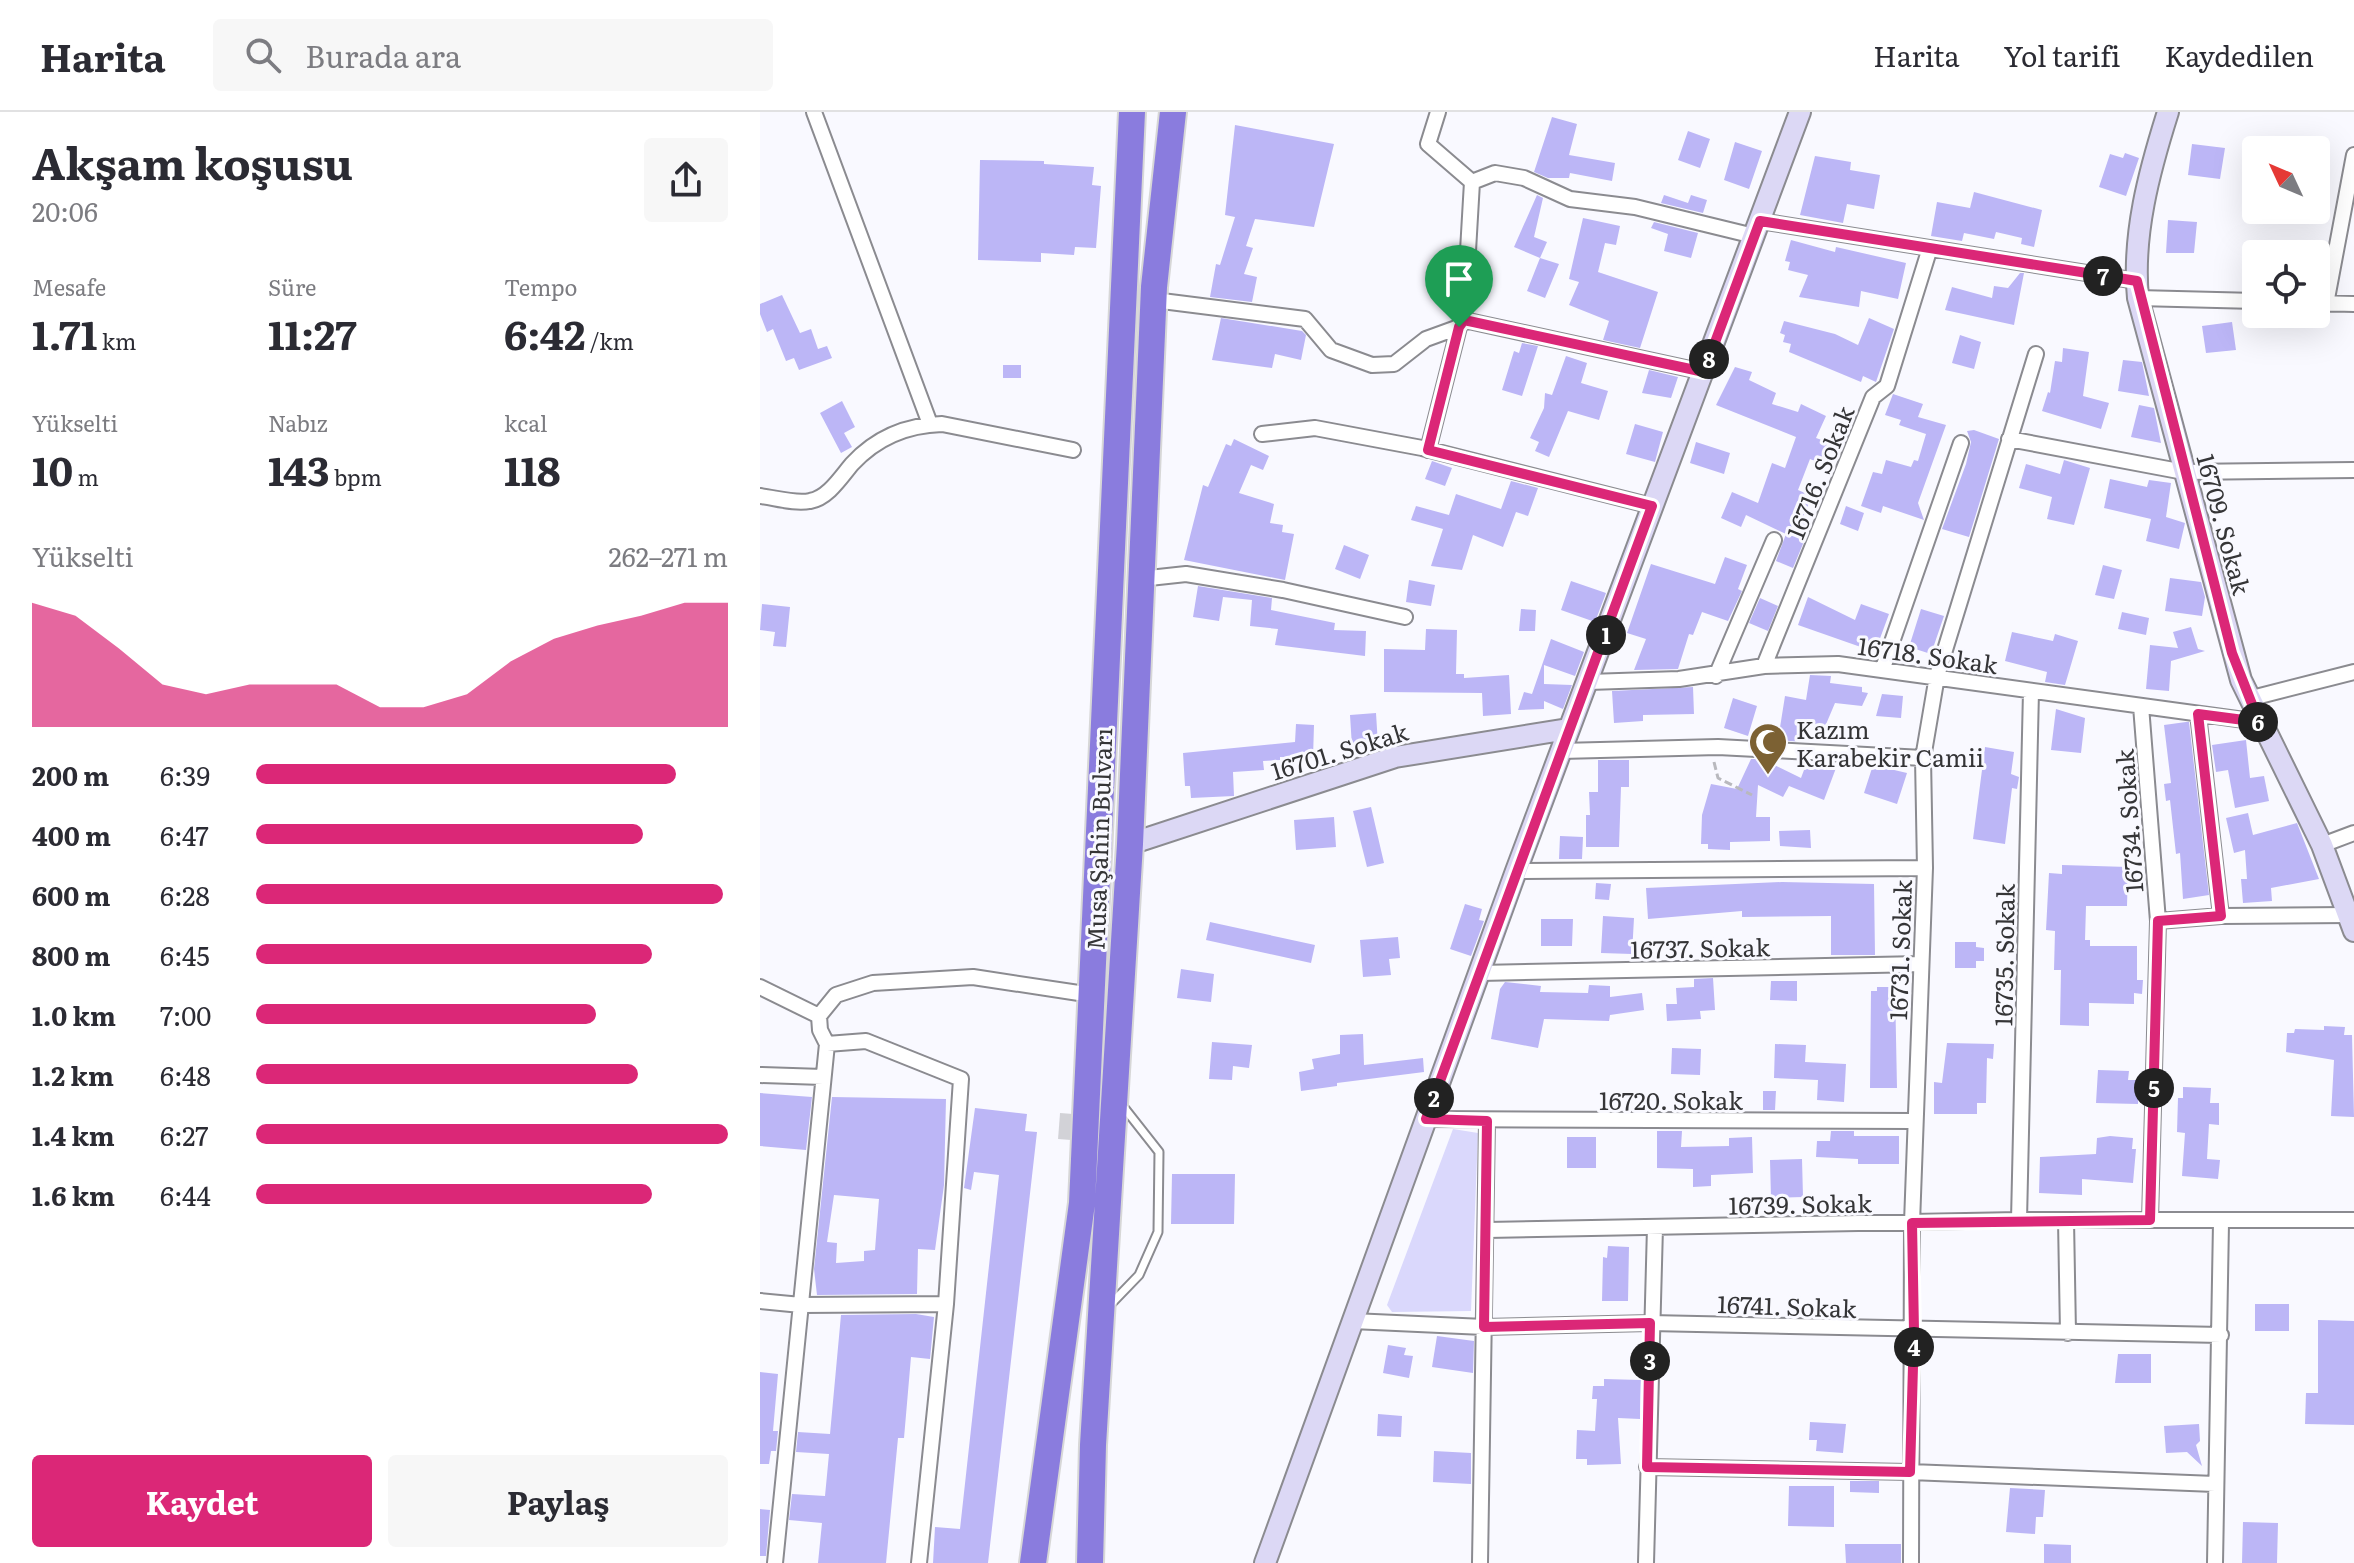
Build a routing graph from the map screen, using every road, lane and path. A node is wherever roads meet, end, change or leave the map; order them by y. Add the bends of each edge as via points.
1 (814, 112) edge
2 (1132, 112) edge
3 (1173, 112) edge
4 (1438, 112) edge
5 (1800, 112) edge
6 (2168, 112) edge
7 (2354, 155) edge
8 (1472, 182) junction
9 (1757, 229) junction
10 (1929, 251) junction
11 (2330, 263) edge
12 (2138, 289) junction
13 (1154, 300) junction
14 (2242, 300) edge
15 (2330, 303) edge
16 (2354, 304) edge
17 (1461, 324) junction
18 (2036, 354) dead end
19 (1704, 372) junction
20 (930, 424) junction
21 (1262, 434) dead end
22 (2009, 439) junction
23 (1961, 443) dead end
24 (1073, 450) dead end
25 (1428, 450) junction
26 (2354, 470) edge
27 (2184, 472) junction
28 (760, 496) edge
29 (1652, 506) junction
30 (1774, 540) dead end
31 (1140, 579) junction
32 (1405, 617) dead end
33 (1764, 666) junction
34 (1883, 668) junction
35 (2354, 672) edge
36 (1716, 676) junction
37 (1937, 676) junction
38 (1589, 682) junction
39 (2031, 691) junction
40 (2248, 699) junction
41 (2141, 706) junction
42 (2198, 714) junction
43 (2259, 722) junction
44 (1568, 729) junction
45 (1711, 747) junction
46 (1561, 751) junction
47 (1923, 758) junction
48 (1752, 795) dead end
49 (2354, 833) edge
50 (1130, 844) junction
51 (2322, 845) junction
52 (1925, 868) junction
53 (1516, 871) junction
54 (2221, 916) junction
55 (2158, 921) junction
56 (2351, 923) edge
57 (1921, 964) junction
58 (1480, 973) junction
59 (760, 987) edge
60 (1092, 995) junction
61 (819, 1016) junction
62 (1090, 1023) junction
63 (827, 1044) junction
64 (760, 1075) edge
65 (823, 1077) junction
66 (1116, 1098) junction
67 (1426, 1119) junction
68 (1487, 1121) junction
69 (1915, 1121) junction
70 (1083, 1181) junction
71 (2019, 1220) junction
72 (2066, 1220) junction
73 (2150, 1220) junction
74 (2354, 1220) edge
75 (1912, 1223) junction
76 (2221, 1223) junction
77 (1655, 1227) junction
78 (1487, 1230) junction
79 (760, 1301) edge
80 (946, 1304) junction
81 (801, 1305) junction
82 (1104, 1312) junction
83 (1352, 1321) junction
84 (1650, 1323) junction
85 (1484, 1327) junction
86 (1914, 1331) junction
87 (2068, 1333) junction
88 (2221, 1335) junction
89 (1647, 1467) junction
90 (1910, 1472) junction
91 (2215, 1484) junction
92 (775, 1563) edge
93 (919, 1563) edge
94 (1033, 1563) edge
95 (1090, 1563) edge
96 (1265, 1563) edge
97 (1480, 1563) edge
98 (1646, 1563) edge
99 (1911, 1563) edge
100 (2215, 1563) edge

1 - 20 street
2 - 60 highway, Musa Şahin Bulvarı
3 - 13 highway, Musa Şahin Bulvarı
4 - 8 street via 1428,144
5 - 9 main road
6 - 12 main road, 16709. Sokak via 2138,231
7 - 11 street
8 - 9 street via 1495,173 1524,178 1570,199
8 - 17 street
9 - 10 street
9 - 19 main road
10 - 12 street
10 - 33 street, 16716. Sokak via 1887,386 1873,397
12 - 14 street
12 - 27 main road, 16709. Sokak
13 - 17 street via 1305,319 1331,350 1372,365 1394,364 1426,339
13 - 31 highway, Musa Şahin Bulvarı
15 - 16 street
17 - 19 street
17 - 25 street
18 - 22 street, 16731. Sokak
19 - 29 main road
20 - 24 street
20 - 28 street via 887,437 824,494 796,501
21 - 25 street via 1315,428
22 - 27 street
22 - 37 street, 16731. Sokak
23 - 34 street
25 - 29 street
26 - 27 street
27 - 40 main road, 16709. Sokak
29 - 38 main road
30 - 36 street
31 - 32 street via 1186,574
31 - 50 highway, Musa Şahin Bulvarı
33 - 34 street, 16718. Sokak
33 - 36 street, 16718. Sokak
34 - 37 street, 16718. Sokak
35 - 40 street
36 - 38 street, 16718. Sokak
37 - 39 street, 16718. Sokak
37 - 47 street, 16731. Sokak
38 - 44 main road
39 - 41 street, 16718. Sokak
39 - 71 street, 16735. Sokak
40 - 43 main road, 16709. Sokak
41 - 42 street, 16718. Sokak
41 - 55 street, 16734. Sokak
42 - 43 street, 16718. Sokak
42 - 54 street
43 - 51 main road, 16709. Sokak
44 - 46 main road
44 - 50 main road, 16701. Sokak via 1395,757
45 - 46 street
45 - 47 street
45 - 48 path via 1718,778
46 - 53 main road
47 - 52 street, 16731. Sokak
49 - 51 street
50 - 66 highway, Musa Şahin Bulvarı
51 - 56 main road, 16709. Sokak
52 - 53 street
52 - 57 street, 16731. Sokak
53 - 58 main road
54 - 55 street
54 - 56 street
55 - 73 street, 16734. Sokak
57 - 58 street, 16737. Sokak
57 - 69 street, 16731. Sokak
58 - 67 main road
59 - 61 street
60 - 61 street via 973,977 873,983 836,995
60 - 62 highway, Musa Şahin Bulvarı
61 - 63 street
62 - 70 highway, Musa Şahin Bulvarı
62 - 70 highway via 1078,1068 1072,1127 1073,1163
63 - 65 street
63 - 80 street via 866,1041 961,1079
64 - 65 street
65 - 81 street
66 - 82 highway, Musa Şahin Bulvarı
66 - 82 lane via 1159,1152 1158,1232 1139,1275
67 - 68 street, 16720. Sokak
67 - 83 main road
68 - 69 street, 16720. Sokak
68 - 78 street
69 - 75 street, 16731. Sokak
70 - 94 highway, Musa Şahin Bulvarı
71 - 72 street, 16739. Sokak
71 - 75 street, 16739. Sokak
72 - 73 street, 16739. Sokak
72 - 87 street
73 - 76 street, 16739. Sokak
74 - 76 street, 16739. Sokak
75 - 77 street, 16739. Sokak
75 - 86 street, 16731. Sokak
76 - 88 street
77 - 78 street, 16739. Sokak
77 - 84 street
78 - 85 street
79 - 81 street
80 - 81 street
80 - 93 street
81 - 92 street
82 - 95 highway, Musa Şahin Bulvarı
83 - 85 street, 16741. Sokak
83 - 96 main road
84 - 85 street, 16741. Sokak
84 - 86 street, 16741. Sokak
84 - 89 street
85 - 97 street
86 - 87 street, 16741. Sokak
86 - 90 street, 16731. Sokak
87 - 88 street, 16741. Sokak
88 - 91 street
89 - 90 street
89 - 98 street
90 - 91 street
90 - 99 street, 16731. Sokak
91 - 100 street

